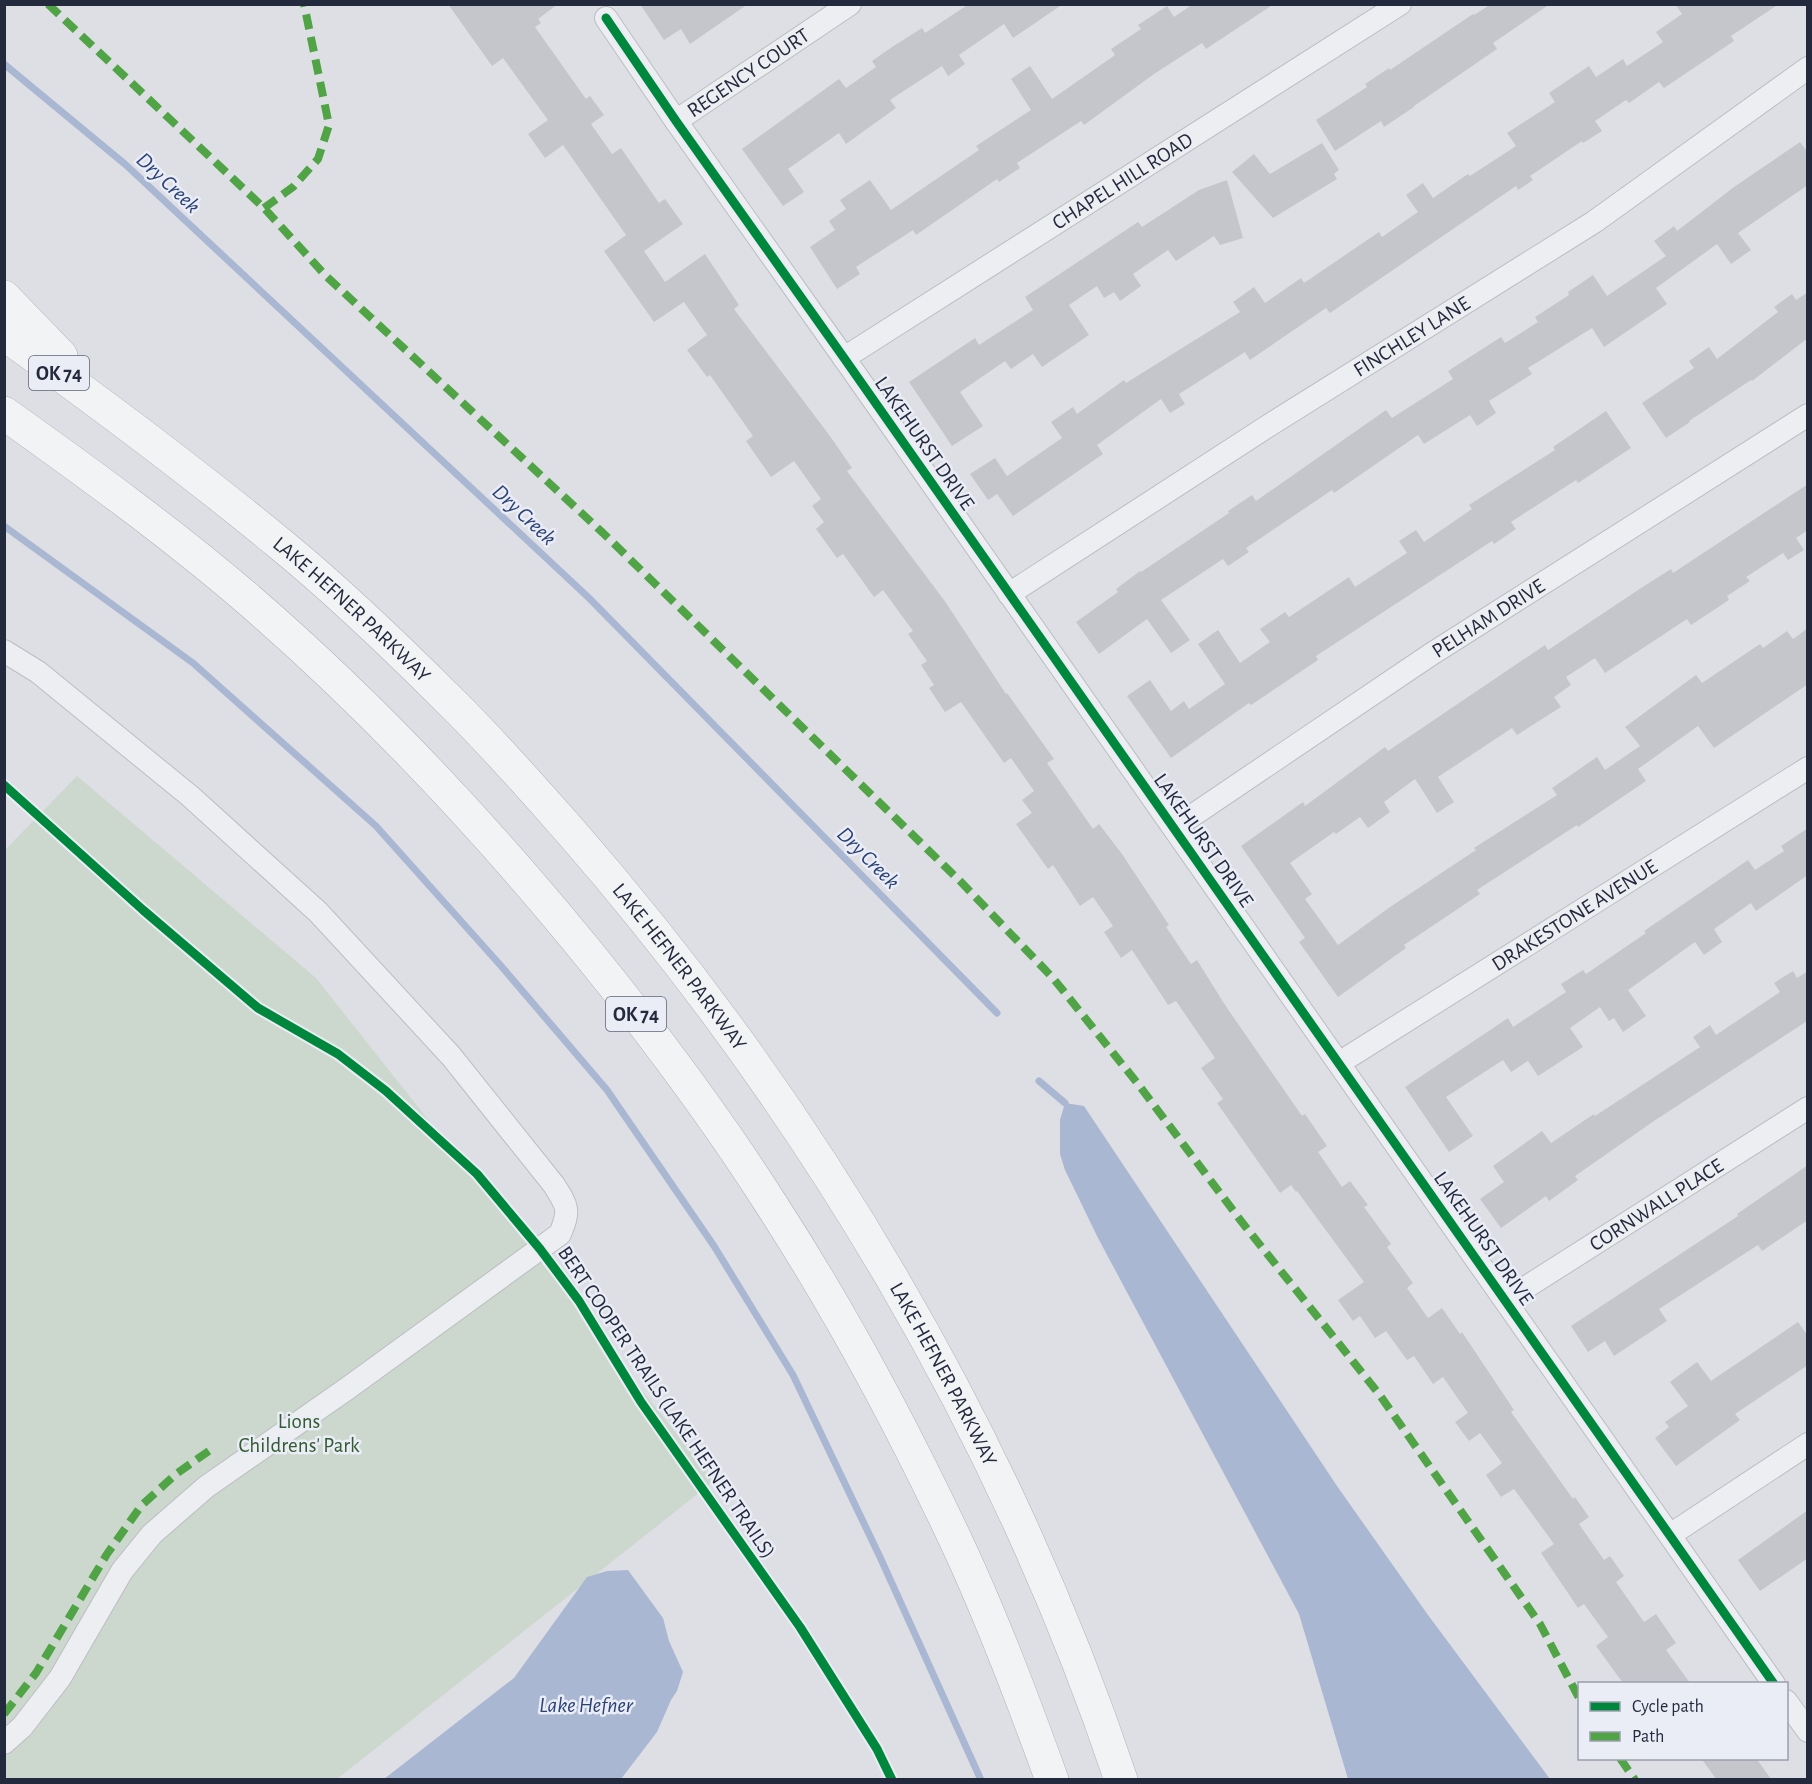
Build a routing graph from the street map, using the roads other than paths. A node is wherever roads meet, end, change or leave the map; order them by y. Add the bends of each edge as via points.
1 (850, 4) edge
2 (1400, 4) edge
3 (606, 18) dead end
4 (1808, 68) edge
5 (676, 121) junction
6 (4, 297) edge
7 (4, 334) edge
8 (844, 358) junction
9 (114, 412) junction
10 (4, 413) edge
11 (1808, 415) edge
12 (1009, 594) junction
13 (4, 651) edge
14 (1808, 768) edge
15 (1174, 828) junction
16 (1339, 1063) junction
17 (1808, 1108) edge
18 (1506, 1300) junction
19 (1808, 1444) edge
20 (1670, 1534) junction
21 (1773, 1682) edge
22 (1788, 1704) edge
23 (1808, 1731) edge
24 (4, 1743) edge
25 (1052, 1779) edge
26 (1121, 1779) edge

1 - 5 street, REGENCY COURT
2 - 8 street, CHAPEL HILL ROAD
3 - 5 street, LAKEHURST DRIVE
4 - 12 street, FINCHLEY LANE via 1594,222
5 - 8 street, LAKEHURST DRIVE
6 - 9 highway
7 - 9 highway, LAKE HEFNER PARKWAY / OK 74
8 - 12 street, LAKEHURST DRIVE
9 - 26 highway, LAKE HEFNER PARKWAY / OK 74 via 283,546 451,702 514,766 625,894 726,1024 819,1159 956,1395 1027,1538
10 - 25 highway, OK 74 via 167,533 250,601 337,681 491,838 662,1046 772,1206 868,1367 959,1547 998,1636
11 - 15 street, PELHAM DRIVE via 1430,655
12 - 15 street, LAKEHURST DRIVE
13 - 24 street via 38,672 190,796 318,912 451,1056 554,1185 564,1201 567,1216 560,1234 206,1487 152,1534 122,1571 60,1678 22,1727
14 - 16 street, DRAKESTONE AVENUE
15 - 16 street, LAKEHURST DRIVE
16 - 18 street, LAKEHURST DRIVE
17 - 18 street, CORNWALL PLACE
18 - 20 street, LAKEHURST DRIVE
19 - 20 street
20 - 21 street, LAKEHURST DRIVE
22 - 23 street

